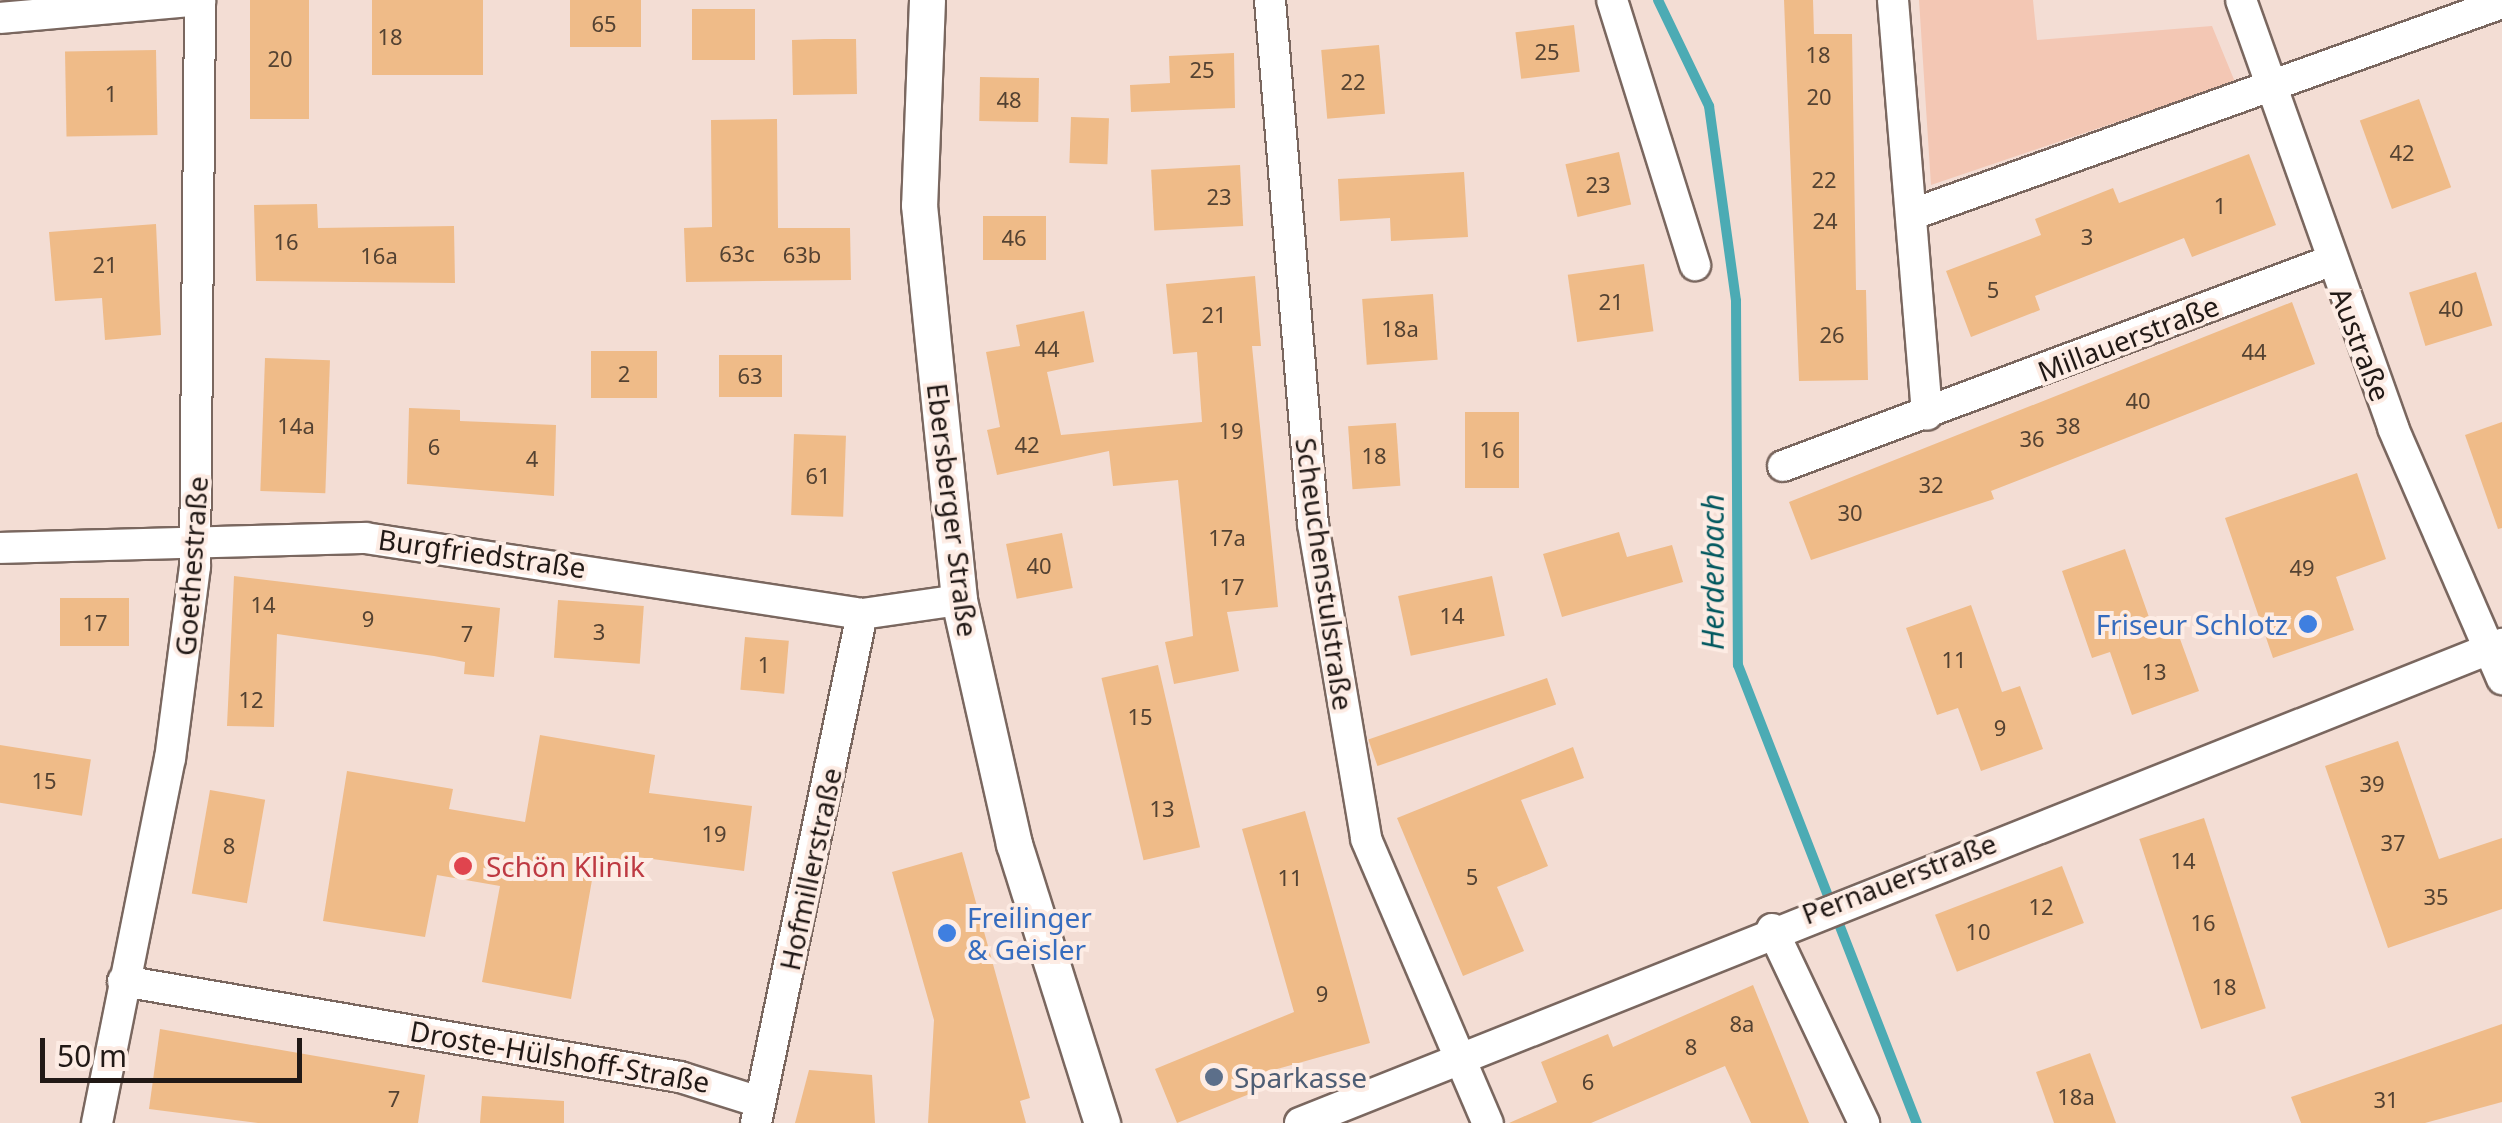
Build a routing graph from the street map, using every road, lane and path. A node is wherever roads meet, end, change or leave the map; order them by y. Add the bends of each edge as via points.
1 (200, 0) edge
2 (927, 0) edge
3 (1270, 0) edge
4 (1612, 0) edge
5 (1893, 0) edge
6 (2242, 0) edge
7 (2502, 3) edge
8 (0, 18) edge
9 (2274, 87) junction
10 (1913, 214) junction
11 (2330, 261) junction
12 (1695, 264) dead end
13 (1927, 415) junction
14 (1783, 466) dead end
15 (197, 539) junction
16 (0, 548) edge
17 (958, 600) junction
18 (862, 614) junction
19 (2496, 646) edge
20 (2502, 679) edge
21 (1782, 924) junction
22 (123, 980) junction
23 (1458, 1056) junction
24 (756, 1112) edge
25 (97, 1123) edge
26 (1102, 1123) edge
27 (1300, 1123) edge
28 (1488, 1123) edge
29 (1864, 1123) edge

1 - 8 street
1 - 15 street, Goethestraße
2 - 17 street, Ebersberger Straße via 919,205
3 - 23 street, Scheuchenstulstraße via 1314,524 1366,838
4 - 12 street
5 - 10 street
6 - 9 street, Austraße
7 - 9 street
9 - 10 street
9 - 11 street, Austraße
10 - 13 street
11 - 13 street, Millauerstraße
11 - 19 street, Austraße
13 - 14 street, Millauerstraße
15 - 16 street, Burgfriedstraße
15 - 18 street, Burgfriedstraße via 365,538
15 - 22 street, Goethestraße via 170,759
17 - 18 street, Burgfriedstraße
17 - 26 street, Ebersberger Straße via 1014,844
18 - 24 street, Hofmillerstraße
19 - 20 street, Austraße
19 - 21 street, Pernauerstraße
21 - 23 street, Pernauerstraße
21 - 29 street
22 - 24 street, Droste-Hülshoff-Straße via 680,1077
22 - 25 street, Goethestraße
23 - 27 street, Pernauerstraße
23 - 28 street, Scheuchenstulstraße

